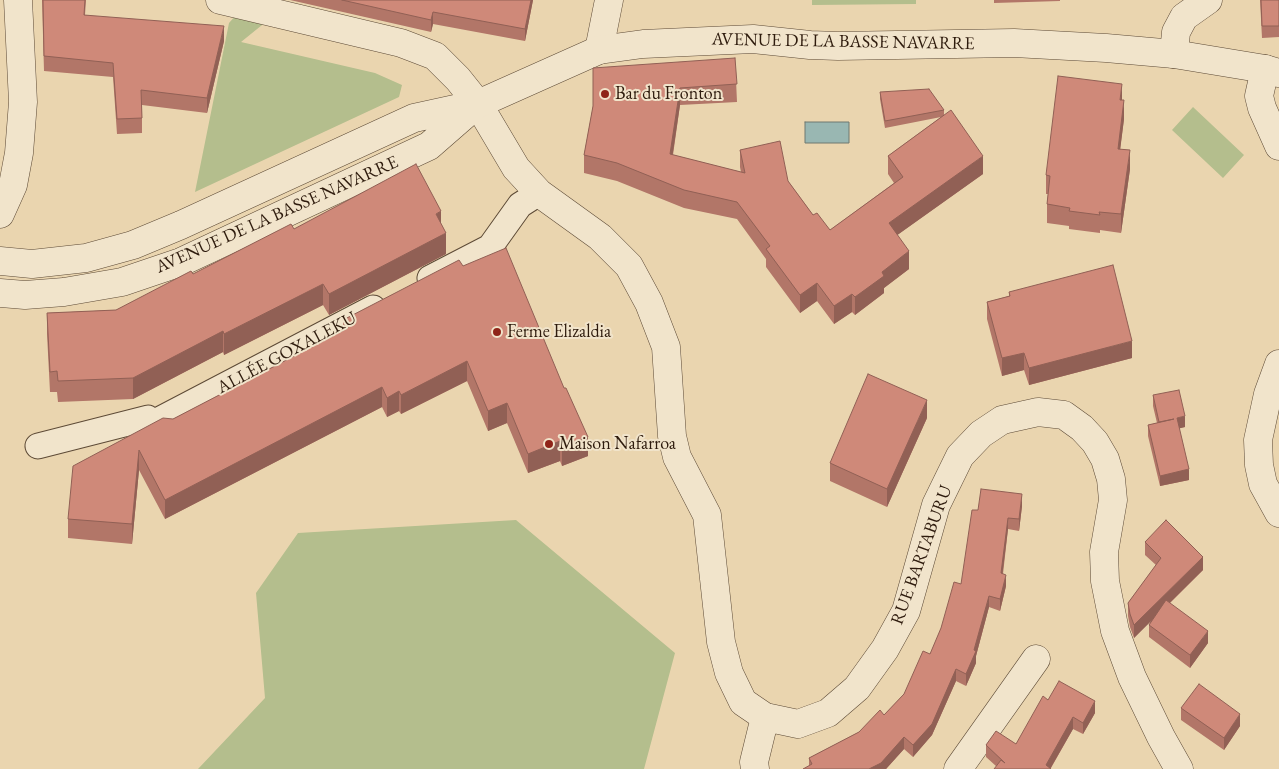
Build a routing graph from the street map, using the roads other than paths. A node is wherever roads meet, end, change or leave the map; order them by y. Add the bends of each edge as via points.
1 (18, 0) edge
2 (220, 0) edge
3 (609, 0) edge
4 (1208, 0) edge
5 (599, 50) junction
6 (1174, 54) junction
7 (1272, 71) edge
8 (478, 104) junction
9 (1279, 146) edge
10 (539, 193) junction
11 (0, 214) edge
12 (0, 261) edge
13 (2, 290) edge
14 (1279, 364) edge
15 (38, 446) dead end
16 (1279, 513) edge
17 (1036, 659) dead end
18 (765, 717) junction
19 (755, 769) edge
20 (958, 769) edge
21 (1179, 769) edge

1 - 11 street via 23,102 19,153 13,185
2 - 8 street, RUE BARTABURU via 401,43 435,56
3 - 5 street
4 - 6 street via 1184,17 1176,32
5 - 6 street, AVENUE DE LA BASSE NAVARRE via 643,44 753,39 838,46 1014,43
5 - 8 street, AVENUE DE LA BASSE NAVARRE
6 - 7 street, AVENUE DE LA BASSE NAVARRE
7 - 9 street via 1260,96
8 - 10 street, RUE BARTABURU via 516,168
8 - 12 street, AVENUE DE LA BASSE NAVARRE via 414,118 133,245 86,258 32,264
8 - 13 street, AVENUE DE LA BASSE NAVARRE via 429,146 181,262 122,282 64,292 25,295
10 - 15 street, ALLÉE GOXALEKU via 520,205 490,247 151,424 148,418
10 - 18 street, RUE BARTABURU via 600,236 628,266 649,303 666,347 672,436 677,457 707,515 721,642 729,673 743,702
14 - 16 street via 1268,394 1258,440 1263,484
17 - 20 street
18 - 19 street
18 - 21 street, RUE BARTABURU via 798,724 828,713 857,688 885,649 906,611 936,506 960,456 981,434 1002,420 1038,412 1064,415 1082,428 1106,459 1113,500 1104,552 1105,581 1115,631 1132,678

